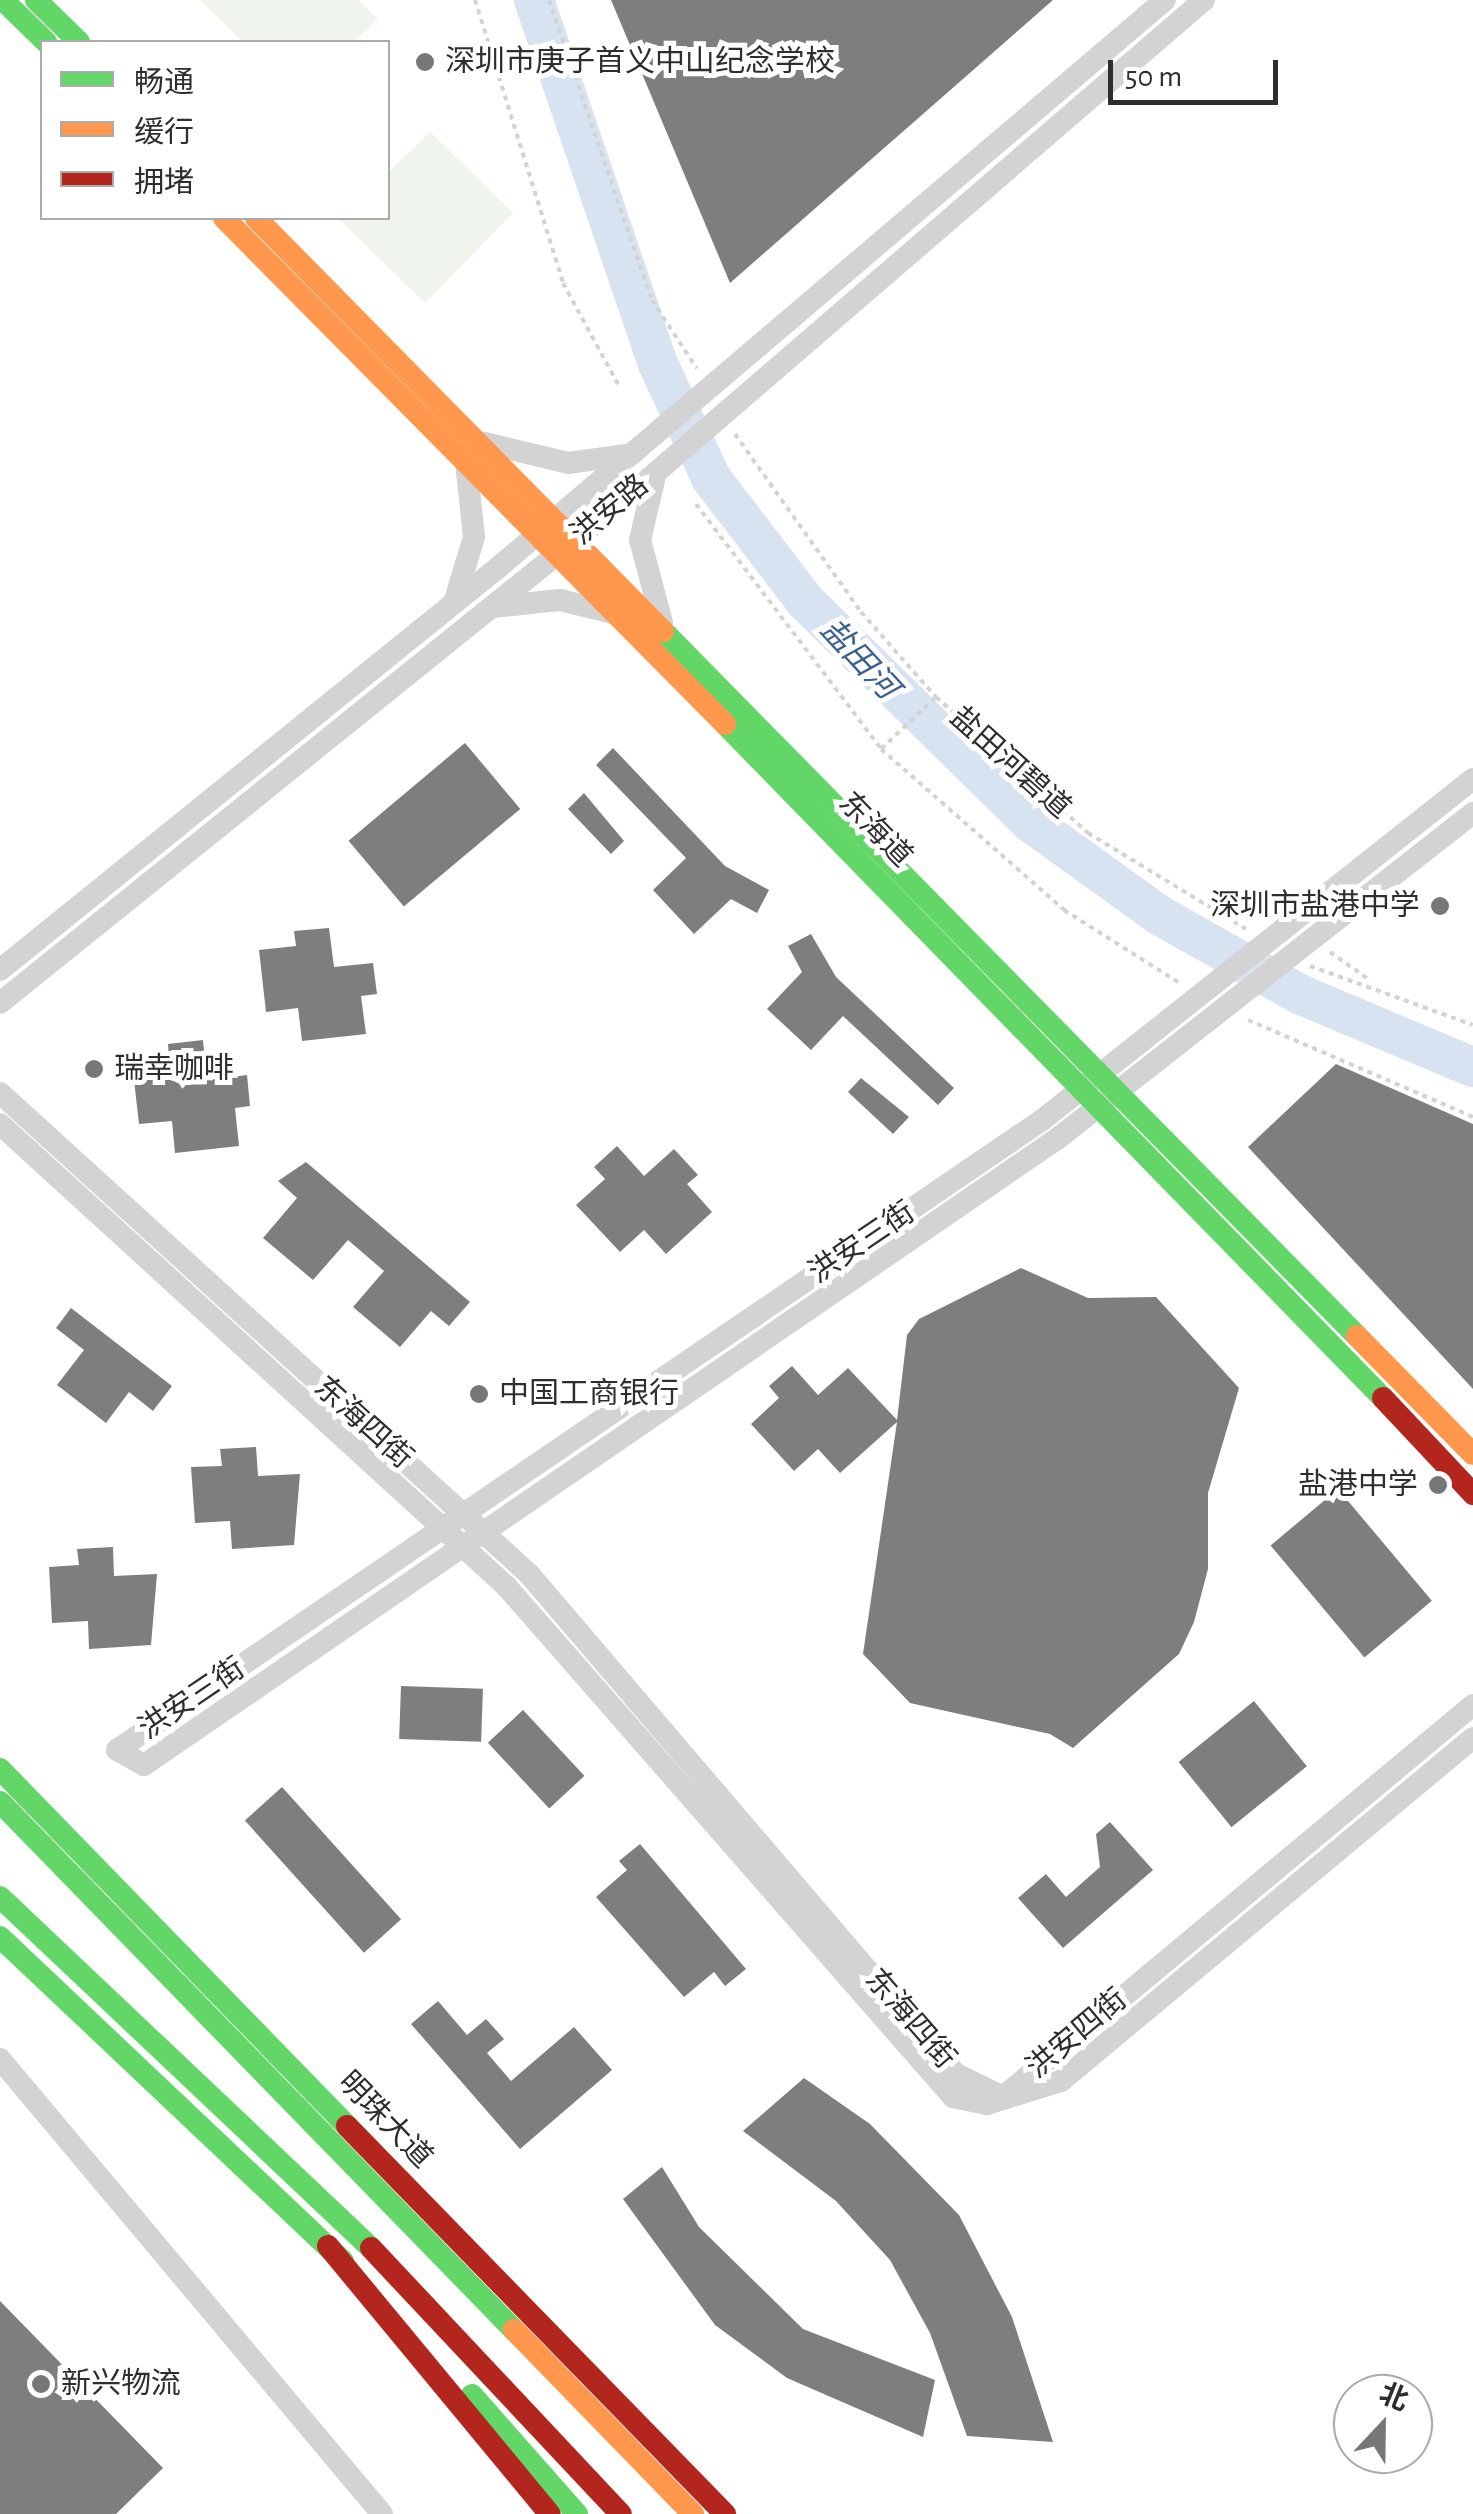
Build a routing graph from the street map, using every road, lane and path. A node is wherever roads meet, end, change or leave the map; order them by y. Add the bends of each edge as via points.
1 (3, 0) edge
2 (36, 0) edge
3 (476, 0) edge
4 (550, 0) edge
5 (1165, 0) edge
6 (1204, 0) edge
7 (44, 40) edge
8 (78, 40) edge
9 (226, 220) edge
10 (258, 220) edge
11 (709, 375) junction
12 (619, 386) dead end
13 (731, 414) junction
14 (650, 438) junction
15 (485, 443) junction
16 (462, 453) junction
17 (669, 461) junction
18 (696, 504) dead end
19 (549, 524) junction
20 (569, 544) junction
21 (450, 606) junction
22 (490, 608) junction
23 (662, 622) junction
24 (632, 624) junction
25 (936, 697) junction
26 (881, 749) junction
27 (1473, 779) edge
28 (1473, 813) edge
29 (1264, 939) junction
30 (1305, 953) junction
31 (0, 970) edge
32 (1168, 977) dead end
33 (1371, 981) junction
34 (0, 1002) edge
35 (1473, 1025) edge
36 (1260, 1026) dead end
37 (1105, 1071) junction
38 (1085, 1087) junction
39 (1123, 1090) junction
40 (0, 1092) edge
41 (1103, 1105) junction
42 (1473, 1117) edge
43 (0, 1124) edge
44 (1473, 1454) edge
45 (1473, 1494) edge
46 (463, 1514) junction
47 (443, 1528) junction
48 (483, 1532) junction
49 (463, 1546) junction
50 (1473, 1706) edge
51 (1473, 1738) edge
52 (0, 1769) edge
53 (0, 1802) edge
54 (0, 1897) edge
55 (0, 1937) edge
56 (0, 2059) edge
57 (1002, 2097) junction
58 (328, 2246) junction
59 (382, 2514) edge
60 (550, 2514) edge
61 (577, 2514) edge
62 (620, 2514) edge
63 (692, 2514) edge
64 (726, 2514) edge

1 - 7 street
2 - 8 street
3 - 12 path via 563,284
4 - 11 path via 652,300
5 - 11 street, 洪安路
6 - 13 street, 洪安路
9 - 16 street, 东海道
10 - 15 street, 东海道
11 - 14 street, 洪安路
13 - 17 street, 洪安路
13 - 25 path, 盐田河碧道 via 861,612
14 - 15 street via 585,463
14 - 19 street, 洪安路
15 - 19 street, 东海道
16 - 19 street, 东海道
16 - 21 street via 474,536
17 - 20 street, 洪安路
17 - 23 street via 640,540
18 - 26 path
19 - 20 street, 东海道
19 - 21 street, 洪安路
20 - 22 street, 洪安路
20 - 23 street, 东海道
20 - 24 street, 东海道
21 - 31 street, 洪安路
22 - 24 street via 568,600
22 - 34 street, 洪安路
23 - 37 street, 东海道
24 - 38 street, 东海道
25 - 26 path
25 - 29 path, 盐田河碧道 via 1088,833
26 - 32 path via 1064,910
27 - 29 street, 洪安三街
28 - 30 street, 洪安三街
29 - 37 street, 洪安三街
30 - 33 path
30 - 33 path via 1365,991
30 - 39 street, 洪安三街
33 - 35 path
36 - 42 path
37 - 38 street, 洪安三街
37 - 39 street, 东海道
38 - 41 street, 东海道
38 - 46 street, 洪安三街
39 - 41 street, 洪安三街
39 - 44 street, 东海道
40 - 46 street, 东海四街
41 - 45 street, 东海道
41 - 48 street, 洪安三街
43 - 47 street, 东海四街
46 - 47 street, 洪安三街
46 - 48 street, 东海四街
47 - 49 street, 东海四街
47 - 49 street, 洪安三街 via 117,1750 144,1765
48 - 49 street, 洪安三街
48 - 57 street, 东海四街 via 956,2074
49 - 57 street, 东海四街 via 936,2084 972,2104
50 - 57 street, 洪安四街
51 - 57 street, 洪安四街 via 1061,2080
52 - 64 street, 明珠大道
53 - 63 street, 明珠大道
54 - 62 street via 446,2319
55 - 58 street
56 - 59 street
58 - 60 street
58 - 61 street

